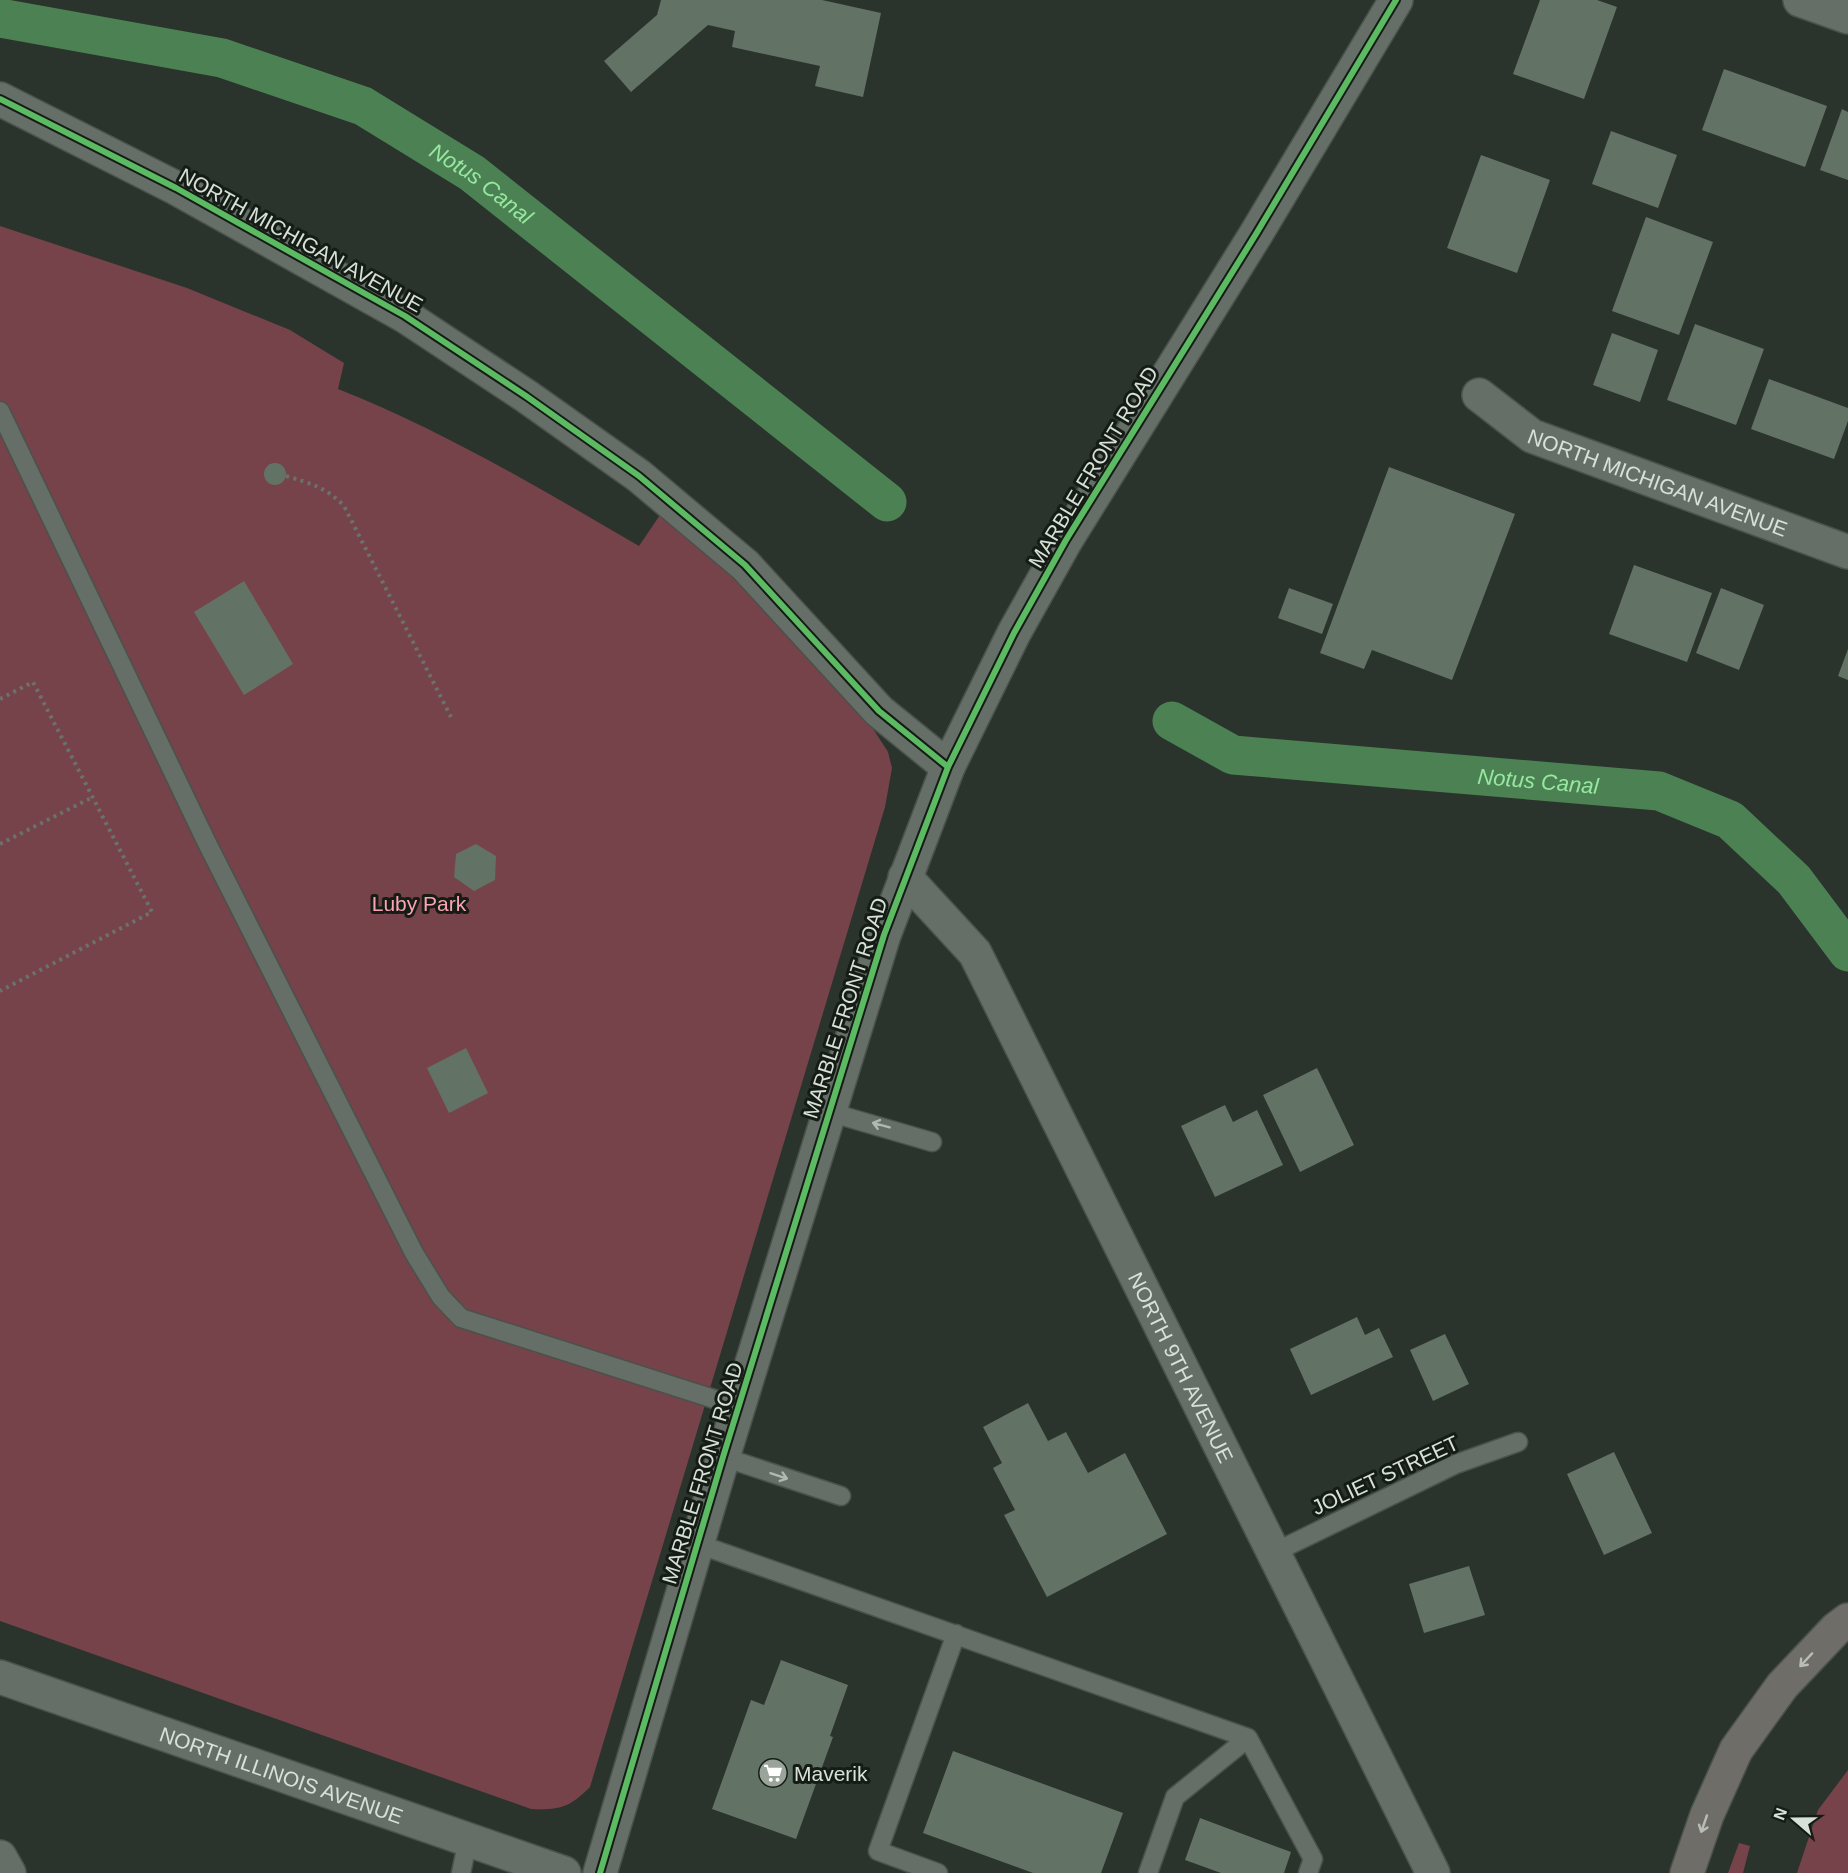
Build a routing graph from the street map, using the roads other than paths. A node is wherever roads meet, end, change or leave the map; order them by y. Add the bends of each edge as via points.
1 (1396, 0) edge
2 (1800, 0) edge
3 (1848, 18) edge
4 (0, 99) edge
5 (1479, 395) dead end
6 (0, 411) edge
7 (1848, 552) edge
8 (948, 767) junction
9 (905, 877) junction
10 (829, 1112) junction
11 (932, 1142) dead end
12 (739, 1407) junction
13 (1518, 1442) dead end
14 (723, 1457) junction
15 (841, 1496) dead end
16 (698, 1544) junction
17 (1274, 1553) junction
18 (1848, 1620) edge
19 (956, 1634) junction
20 (0, 1677) edge
21 (1248, 1738) junction
22 (468, 1840) junction
23 (0, 1857) edge
24 (9, 1873) edge
25 (461, 1873) edge
26 (564, 1873) edge
27 (600, 1873) edge
28 (938, 1873) edge
29 (1148, 1873) edge
30 (1308, 1873) edge
31 (1433, 1873) edge
32 (1687, 1873) edge

1 - 8 street, MARBLE FRONT ROAD via 1066,540 1014,633
2 - 3 street
4 - 8 street, NORTH MICHIGAN AVENUE via 176,188 395,310 536,402 639,476 745,565 879,711
5 - 7 street, NORTH MICHIGAN AVENUE via 1532,436
6 - 12 lane via 207,843 414,1253 441,1297 461,1318
8 - 9 street, MARBLE FRONT ROAD
9 - 10 street, MARBLE FRONT ROAD
9 - 17 street, NORTH 9TH AVENUE via 975,952
11 -> 10 lane
10 - 12 street, MARBLE FRONT ROAD
12 - 14 street, MARBLE FRONT ROAD
13 - 17 lane, JOLIET STREET via 1456,1464
14 -> 15 lane
14 - 16 street, MARBLE FRONT ROAD
16 - 19 lane
16 - 27 street, MARBLE FRONT ROAD
17 - 31 street, NORTH 9TH AVENUE
18 -> 32 highway via 1782,1686 1736,1750
19 - 21 lane
19 - 28 lane via 878,1851
20 - 22 street, NORTH ILLINOIS AVENUE
21 - 29 lane via 1175,1797
21 - 30 lane via 1313,1859
22 - 25 lane
22 - 26 street, NORTH ILLINOIS AVENUE
23 - 24 street

